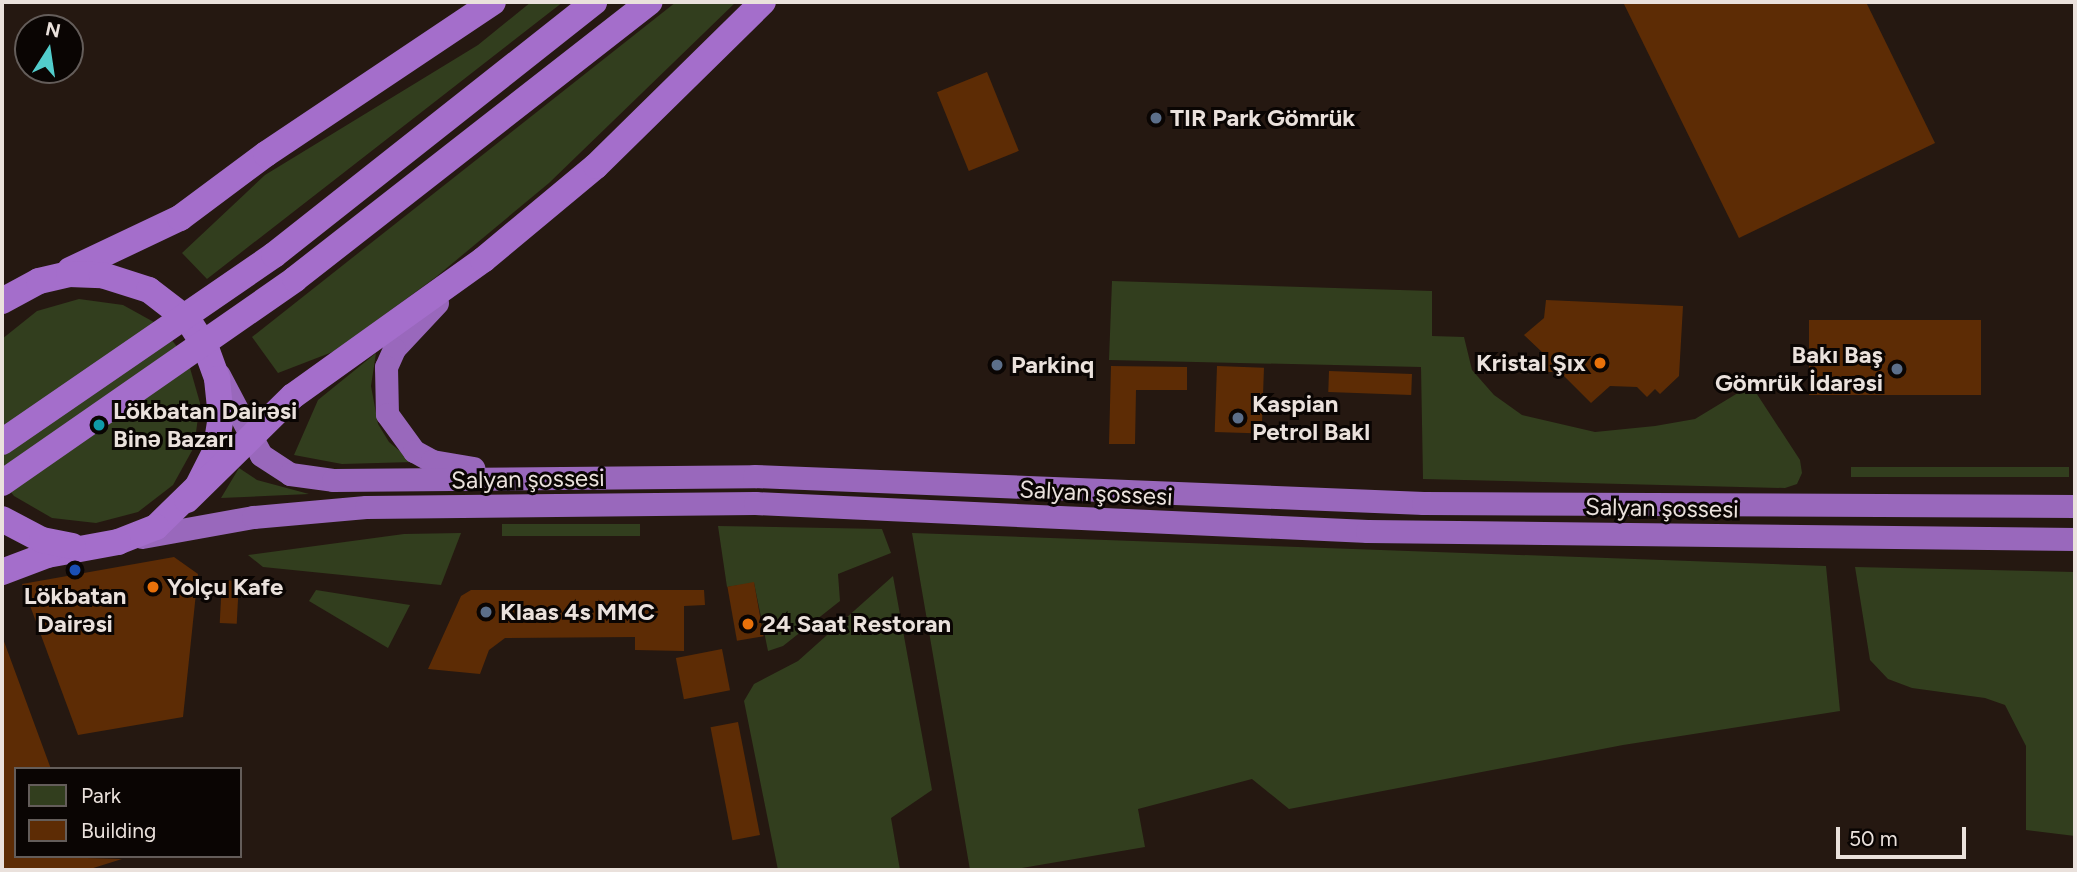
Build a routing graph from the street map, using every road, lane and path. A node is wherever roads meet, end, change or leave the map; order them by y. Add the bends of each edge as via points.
1 (493, 2) edge
2 (594, 2) edge
3 (650, 2) edge
4 (763, 2) edge
5 (483, 260) junction
6 (52, 277) junction
7 (2, 301) edge
8 (206, 348) junction
9 (248, 435) junction
10 (2, 442) edge
11 (577, 477) junction
12 (2, 483) edge
13 (187, 500) junction
14 (2075, 506) edge
15 (2, 519) edge
16 (2075, 539) edge
17 (107, 544) junction
18 (2, 572) edge

1 - 6 highway via 266,154 180,218
2 - 10 highway via 274,255
3 - 12 highway via 295,279
4 - 5 highway via 605,158
5 - 9 highway via 303,388
5 - 11 highway via 394,349 386,367 387,414 406,444 432,461
6 - 7 highway
6 - 8 highway via 102,275 149,290 188,320
8 - 9 highway
8 - 13 highway via 220,397 219,434 208,470
9 - 11 highway via 275,467 309,478
9 - 13 highway
11 - 14 highway, Salyan şossesi via 767,477 1423,503
13 - 17 highway via 156,527
15 - 17 highway via 42,540
16 - 17 highway, Salyan şossesi via 1367,531 692,503 300,511
17 - 18 highway via 47,555

